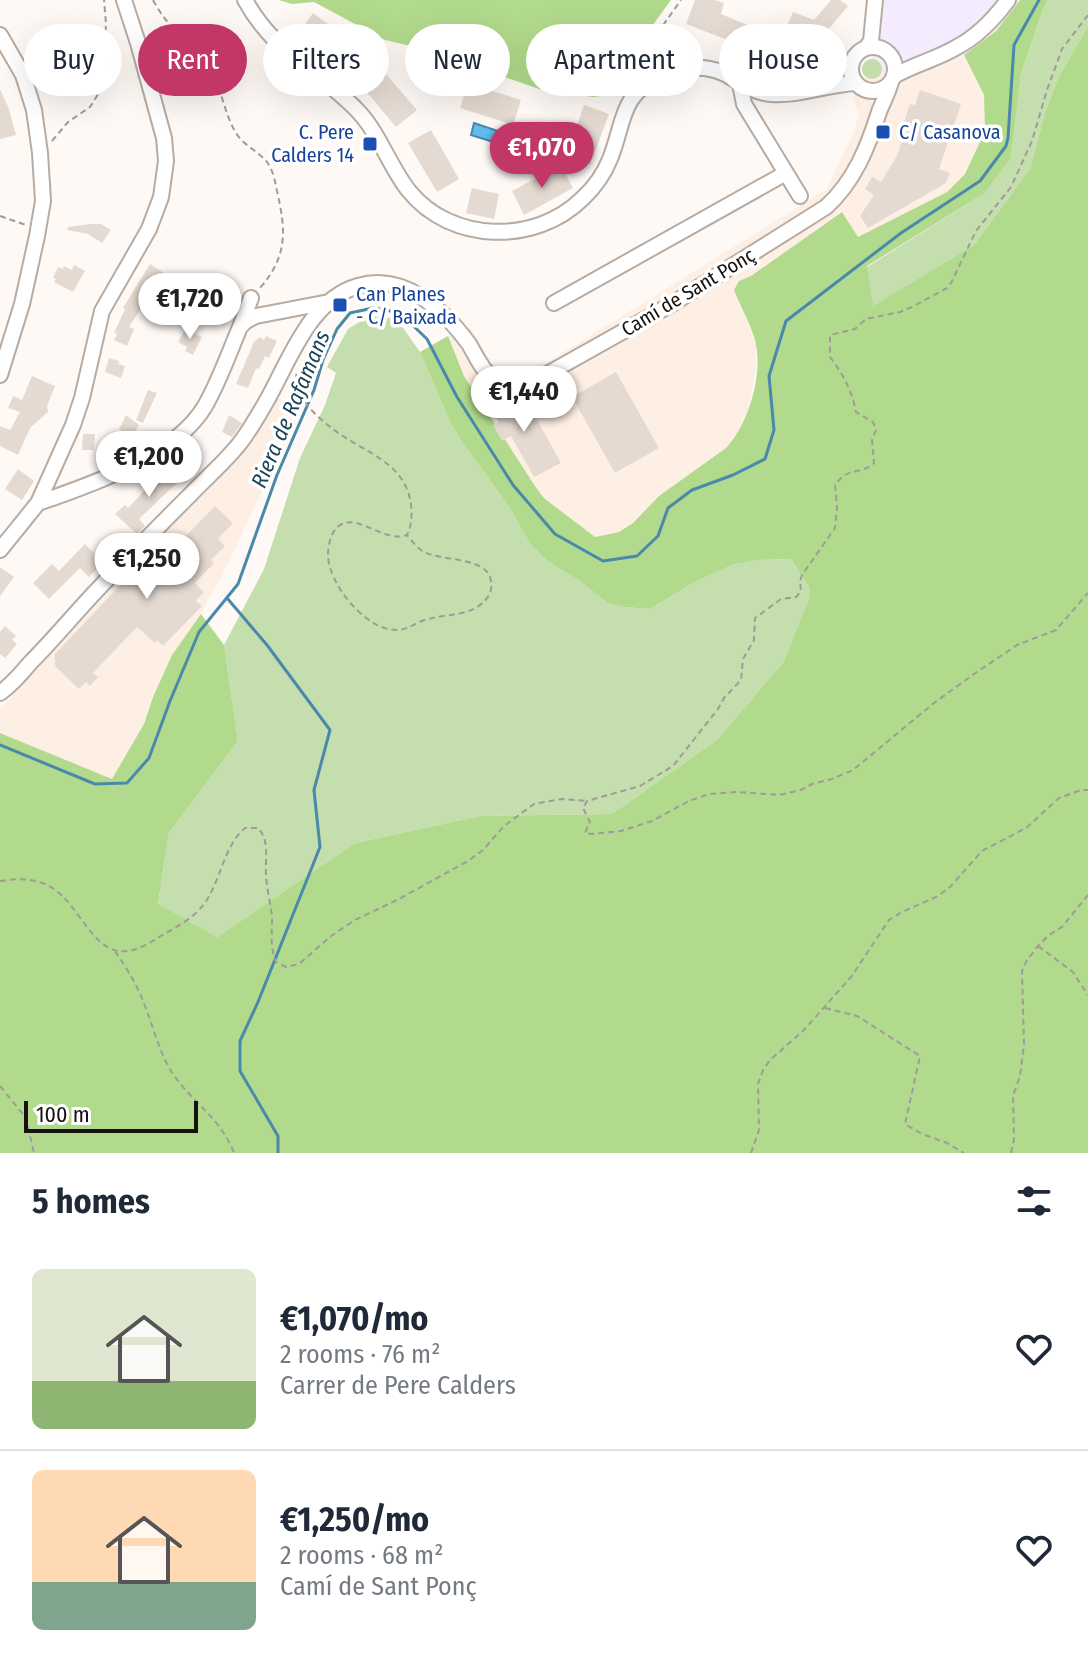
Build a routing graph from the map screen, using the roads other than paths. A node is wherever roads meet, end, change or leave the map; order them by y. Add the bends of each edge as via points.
1 (124, 0) edge
2 (245, 0) edge
3 (875, 0) edge
4 (1008, 0) edge
5 (0, 35) edge
6 (866, 48) junction
7 (891, 56) junction
8 (851, 62) junction
9 (914, 64) junction
10 (847, 65) edge
11 (719, 72) edge
12 (892, 79) junction
13 (847, 87) edge
14 (860, 87) junction
15 (742, 96) edge
16 (757, 96) edge
17 (879, 112) junction
18 (755, 121) junction
19 (786, 173) junction
20 (800, 196) dead end
21 (251, 298) road end
22 (330, 302) junction
23 (554, 303) dead end
24 (240, 327) junction
25 (0, 375) edge
26 (38, 503) junction
27 (0, 550) edge
28 (0, 693) edge

1 - 26 street via 165,150 164,181 149,229 102,311 77,411
2 - 11 street via 285,51 360,113 415,198 461,227 490,232 552,220 582,200 610,157 628,105 662,75 687,68
3 - 6 street
4 - 9 street via 968,40
5 - 25 street via 17,63 36,120 43,201 22,304
6 - 7 street via 880,48
6 - 8 street
7 - 9 street
7 - 12 street via 896,69
8 - 10 street
8 - 14 street via 851,76
9 - 12 street
12 - 14 street via 880,90
12 - 17 street, Camí de Sant Ponç
13 - 14 street
14 - 17 street
15 - 18 street
16 - 18 street
17 - 22 street, Camí de Sant Ponç via 855,171 826,207 672,304 526,385 494,381 445,317 406,289 369,283
18 - 19 street
19 - 20 street
19 - 23 street
21 - 24 street
22 - 24 street via 256,316
22 - 28 street, Camí de Sant Ponç via 294,349 238,445
24 - 26 street via 205,406 180,435 126,468
26 - 27 street

